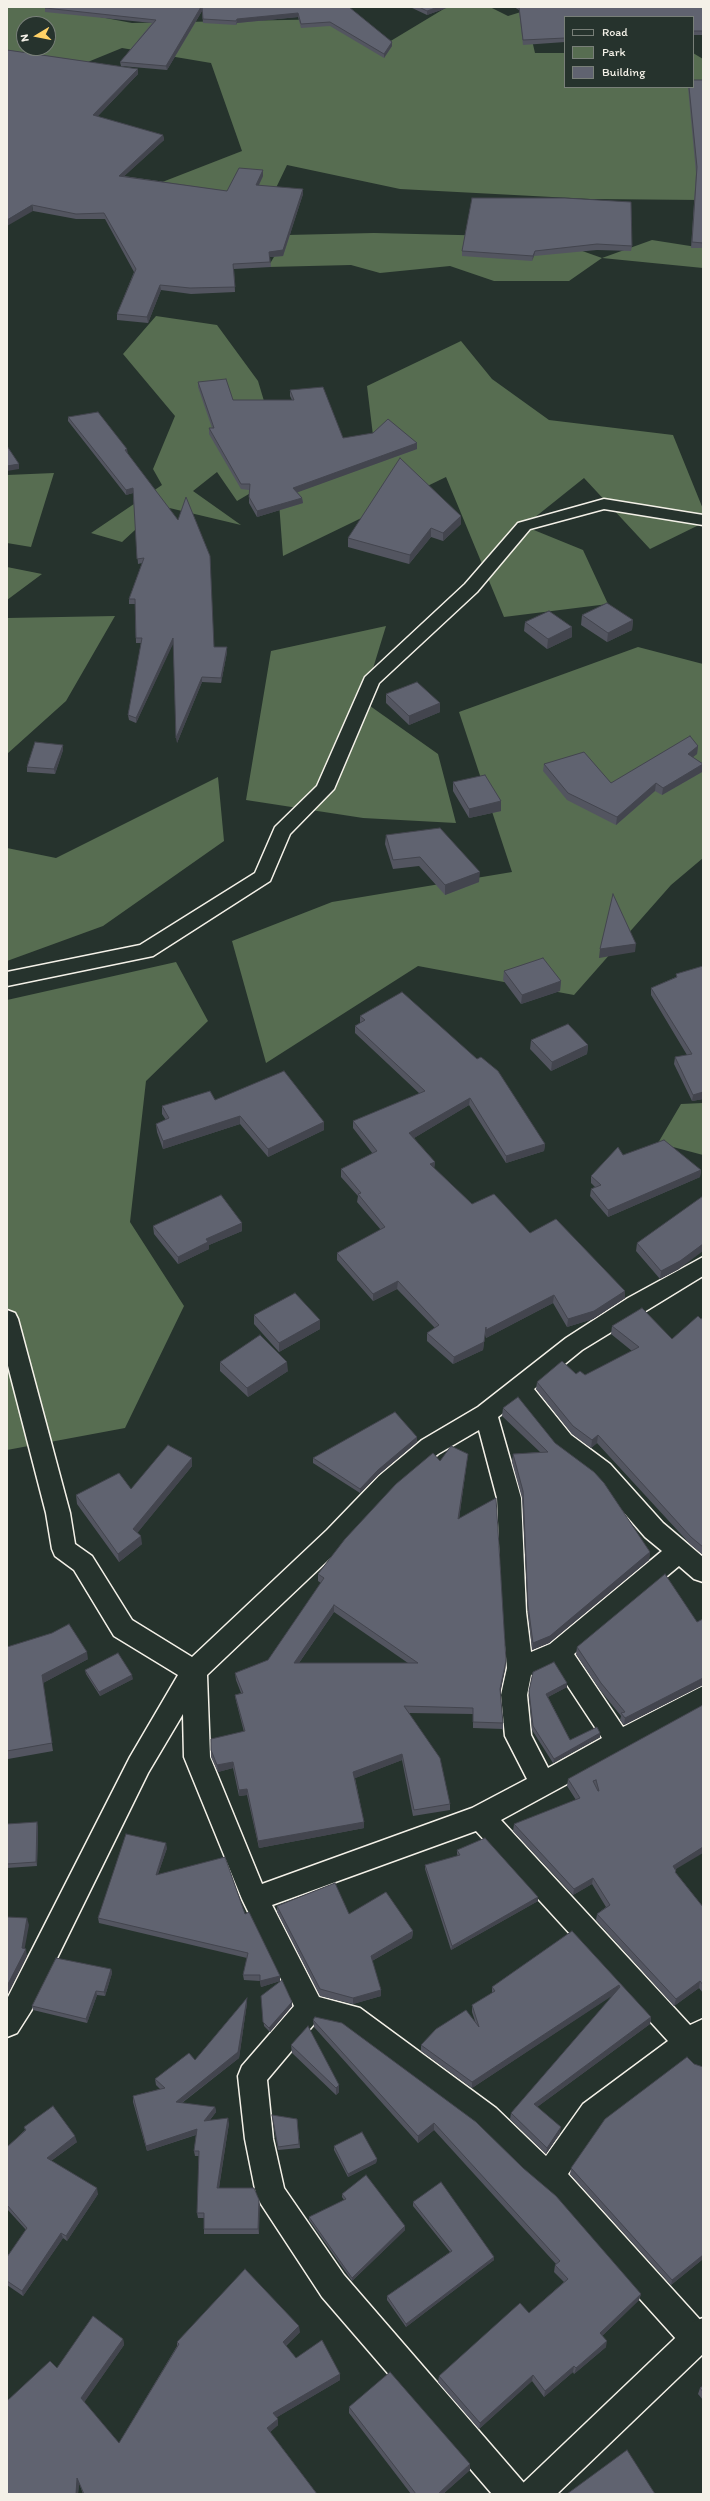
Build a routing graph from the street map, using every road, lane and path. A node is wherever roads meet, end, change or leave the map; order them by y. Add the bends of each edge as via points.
1 (703, 520) edge
2 (7, 980) edge
3 (703, 1266) edge
4 (7, 1319) edge
5 (519, 1387) junction
6 (486, 1414) junction
7 (679, 1551) junction
8 (703, 1572) edge
9 (559, 1652) junction
10 (520, 1668) junction
11 (194, 1671) junction
12 (703, 1698) edge
13 (619, 1742) junction
14 (543, 1784) junction
15 (481, 1817) junction
16 (254, 1899) junction
17 (310, 2008) junction
18 (7, 2024) edge
19 (698, 2045) edge
20 (548, 2177) junction
21 (700, 2336) edge
22 (513, 2494) edge
23 (534, 2494) edge

1 - 2 street via 604,504 524,526 470,588 371,681 325,789 282,831 263,877 146,951
3 - 5 street via 636,1304 574,1344
4 - 11 street via 58,1513 64,1549 83,1563 123,1628
5 - 6 street
5 - 7 street via 563,1442 602,1471 654,1530
6 - 10 street via 509,1498 514,1612
6 - 11 street via 430,1446 388,1483 336,1538
7 - 8 street
7 - 9 street
9 - 10 street
9 - 13 street
10 - 14 street via 514,1695 518,1736
11 - 16 street via 197,1757
11 - 18 street via 139,1765 21,2002
12 - 13 street
13 - 14 street
14 - 15 street
15 - 16 street
15 - 19 street
16 - 17 street
17 - 20 street via 350,2017 486,2118
17 - 22 street via 252,2076 259,2139 271,2194 333,2286
19 - 20 street via 593,2114
20 - 21 street via 566,2192 594,2228
21 - 23 street

